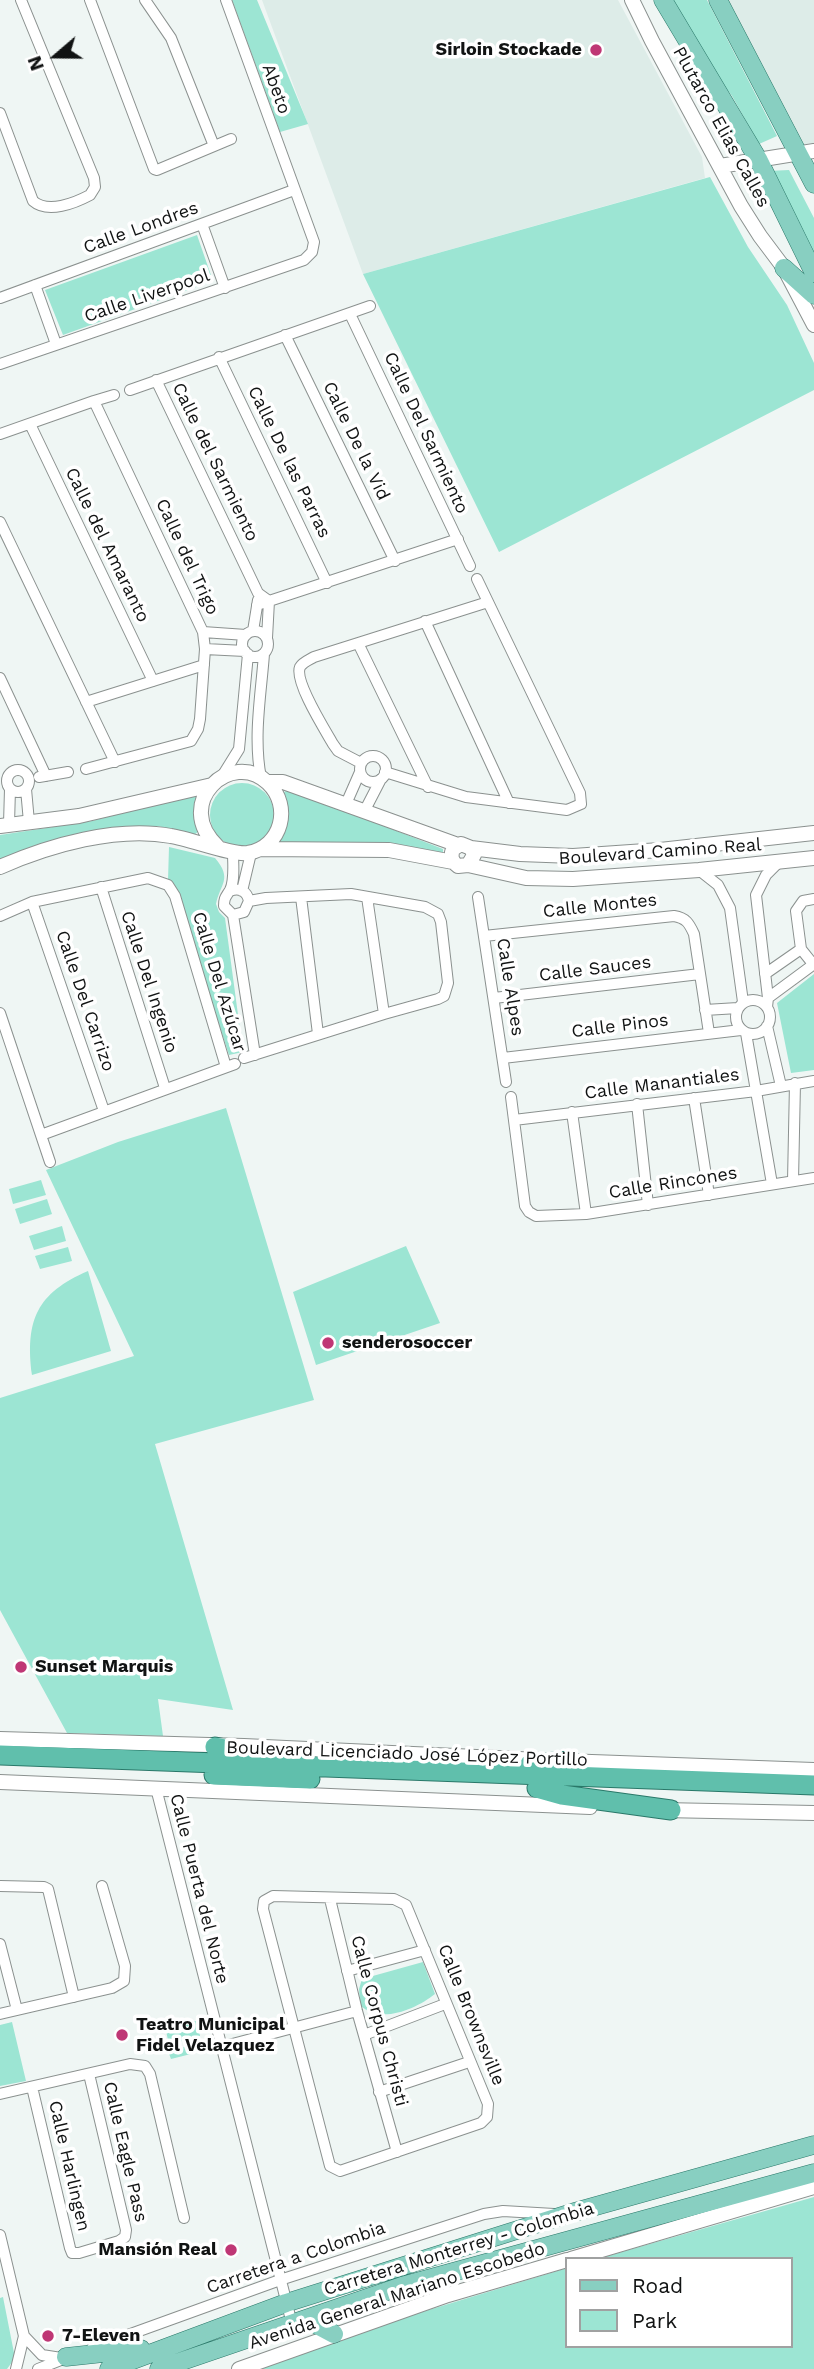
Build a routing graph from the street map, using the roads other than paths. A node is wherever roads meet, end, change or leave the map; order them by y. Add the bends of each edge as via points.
1 (21, 0) edge
2 (90, 0) edge
3 (145, 0) edge
4 (226, 0) edge
5 (632, 0) edge
6 (652, 0) edge
7 (718, 0) edge
8 (666, 6) edge
9 (0, 113) edge
10 (231, 139) dead end
11 (214, 146) junction
12 (806, 152) edge
13 (758, 159) junction
14 (720, 166) junction
15 (814, 184) edge
16 (293, 190) junction
17 (202, 224) junction
18 (304, 260) joint
19 (784, 268) junction
20 (814, 273) edge
21 (35, 285) junction
22 (225, 288) junction
23 (814, 295) edge
24 (0, 298) edge
25 (370, 306) dead end
26 (350, 314) junction
27 (814, 325) edge
28 (285, 335) junction
29 (57, 344) junction
30 (219, 357) junction
31 (0, 364) edge
32 (156, 380) junction
33 (131, 390) dead end
34 (114, 395) dead end
35 (94, 401) junction
36 (30, 424) junction
37 (0, 434) edge
38 (0, 522) edge
39 (458, 539) junction
40 (395, 561) junction
41 (470, 566) dead end
42 (477, 579) dead end
43 (327, 583) junction
44 (488, 602) junction
45 (263, 603) junction
46 (425, 621) junction
47 (203, 632) junction
48 (249, 633) junction
49 (267, 638) junction
50 (358, 643) junction
51 (205, 649) junction
52 (246, 653) junction
53 (264, 654) junction
54 (204, 665) junction
55 (0, 678) edge
56 (153, 681) junction
57 (86, 702) junction
58 (115, 762) junction
59 (360, 767) junction
60 (86, 769) dead end
61 (68, 772) dead end
62 (46, 776) junction
63 (383, 776) junction
64 (264, 780) junction
65 (217, 781) junction
66 (5, 784) edge
67 (28, 784) junction
68 (428, 787) junction
69 (509, 803) junction
70 (346, 804) junction
71 (365, 810) junction
72 (29, 822) junction
73 (4, 825) edge
74 (814, 833) edge
75 (218, 847) junction
76 (464, 847) junction
77 (660, 850) junction
78 (256, 851) junction
79 (233, 853) junction
80 (814, 858) edge
81 (779, 862) junction
82 (461, 864) junction
83 (0, 867) edge
84 (699, 870) junction
85 (662, 873) junction
86 (101, 887) junction
87 (230, 891) junction
88 (242, 891) junction
89 (301, 897) junction
90 (367, 897) junction
91 (478, 897) dead end
92 (814, 899) edge
93 (249, 901) junction
94 (32, 902) junction
95 (233, 915) junction
96 (0, 916) edge
97 (484, 936) junction
98 (801, 949) junction
99 (813, 964) edge
100 (700, 974) junction
101 (765, 974) junction
102 (494, 998) junction
103 (767, 1002) junction
104 (741, 1005) junction
105 (705, 1010) junction
106 (0, 1013) edge
107 (384, 1014) junction
108 (767, 1026) junction
109 (744, 1031) junction
110 (709, 1033) junction
111 (318, 1034) junction
112 (503, 1058) junction
113 (240, 1061) junction
114 (814, 1081) edge
115 (506, 1083) dead end
116 (795, 1083) junction
117 (781, 1086) junction
118 (165, 1088) junction
119 (756, 1091) junction
120 (511, 1097) dead end
121 (694, 1098) junction
122 (637, 1104) junction
123 (104, 1111) junction
124 (572, 1112) junction
125 (514, 1119) junction
126 (41, 1135) junction
127 (50, 1162) dead end
128 (814, 1178) edge
129 (793, 1181) junction
130 (772, 1184) junction
131 (709, 1195) junction
132 (648, 1205) junction
133 (586, 1214) junction
134 (0, 1739) edge
135 (215, 1746) junction
136 (0, 1755) edge
137 (571, 1761) junction
138 (295, 1765) junction
139 (0, 1768) edge
140 (814, 1770) edge
141 (471, 1773) junction
142 (0, 1782) edge
143 (814, 1786) edge
144 (156, 1788) junction
145 (537, 1788) junction
146 (814, 1798) edge
147 (671, 1810) junction
148 (814, 1813) edge
149 (0, 1886) edge
150 (102, 1886) dead end
151 (330, 1899) junction
152 (0, 1944) edge
153 (425, 1950) junction
154 (347, 1970) junction
155 (74, 1997) junction
156 (445, 2004) junction
157 (16, 2010) junction
158 (357, 2011) junction
159 (0, 2014) edge
160 (294, 2028) junction
161 (364, 2035) junction
162 (221, 2047) junction
163 (469, 2062) junction
164 (89, 2074) junction
165 (32, 2087) junction
166 (379, 2092) junction
167 (0, 2094) edge
168 (814, 2144) edge
169 (397, 2152) junction
170 (814, 2173) edge
171 (814, 2187) edge
172 (571, 2213) junction
173 (184, 2218) dead end
174 (0, 2235) edge
175 (72, 2253) joint
176 (576, 2257) edge
177 (566, 2260) edge
178 (280, 2280) junction
179 (286, 2303) junction
180 (299, 2321) junction
181 (334, 2334) junction
182 (24, 2336) junction
183 (165, 2347) junction
184 (66, 2357) junction
185 (16, 2369) edge
186 (38, 2369) edge
187 (109, 2369) edge
188 (159, 2369) edge
189 (239, 2369) edge

1 - 9 street via 94,178 90,195 57,206 38,206
2 - 11 street via 154,169
3 - 11 street via 171,38
4 - 16 street, Abeto
5 - 14 street, Plutarco Elias Calles
6 - 8 main road
7 - 12 main road
8 - 13 main road
10 - 11 street
12 - 13 street
12 - 15 main road
13 - 14 street
13 - 20 main road
14 - 19 street, Plutarco Elias Calles
16 - 17 street, Calle Londres
16 - 18 street, Abeto via 314,242
17 - 21 street, Calle Londres
17 - 22 street
18 - 22 street, Calle Liverpool
19 - 23 main road
19 - 27 street, Plutarco Elias Calles
21 - 24 street, Calle Londres
21 - 29 street
22 - 29 street, Calle Liverpool
25 - 26 street, Calle del Sarmiento
26 - 28 street, Calle del Sarmiento
26 - 39 street, Calle Del Sarmiento
28 - 30 street, Calle del Sarmiento
28 - 40 street, Calle De la Vid
29 - 31 street, Calle Liverpool
30 - 32 street, Calle del Sarmiento
30 - 43 street, Calle De las Parras
32 - 33 street
32 - 45 street, Calle del Sarmiento
34 - 35 street
35 - 36 street
35 - 47 street, Calle del Trigo
36 - 37 street
36 - 56 street, Calle del Amaranto
38 - 57 street
39 - 40 street, Calle Del Sarmiento
39 - 41 street
40 - 43 street, Calle Del Sarmiento
42 - 44 street
43 - 45 street, Calle Del Sarmiento
44 - 46 street
44 - 69 street via 582,798 577,807 567,810
45 - 48 street
45 - 49 street
46 - 50 street
46 - 69 street
47 - 48 street, Calle del Trigo
47 - 51 street, Calle del Trigo
48 - 49 street
48 - 52 street via 243,643
49 - 53 street
50 - 59 street via 314,657 299,670 301,684 332,744
50 - 68 street
51 - 52 street
51 - 54 street, Calle del Trigo
52 - 53 street
52 - 65 street via 239,749
53 - 64 street via 257,739
54 - 56 street
54 - 58 street, Calle del Trigo via 200,719 191,741
55 - 62 street
56 - 57 street
57 - 58 street
58 - 60 street
59 - 63 street via 369,781
59 - 63 street via 367,757 375,756 383,760
59 - 70 street
61 - 62 street
62 - 67 street
63 - 68 street
63 - 71 street
64 - 65 street via 241,772
64 - 70 street, Boulevard Camino Real
64 - 78 street via 276,792 282,818 271,841
65 - 72 street via 79,816
65 - 75 street via 205,795 201,817
66 - 67 street via 16,793
66 - 67 street via 9,774 19,769 26,772
66 - 73 street
67 - 72 street
68 - 69 street
70 - 71 street, Boulevard Camino Real
71 - 76 street, Boulevard Camino Real
72 - 73 street
74 - 77 street, Boulevard Camino Real
75 - 79 street
75 - 83 street via 167,835 122,834 43,849
76 - 77 street, Boulevard Camino Real via 573,856
76 - 82 street via 474,855
77 - 85 street
78 - 79 street
78 - 82 street, Boulevard Camino Real via 389,850
78 - 88 street
79 - 87 street
80 - 81 street, Boulevard Camino Real
81 - 84 street, Boulevard Camino Real
81 - 101 street via 756,895
82 - 85 street, Boulevard Camino Real via 526,878
84 - 85 street, Boulevard Camino Real
84 - 104 street via 718,885 730,908
86 - 94 street, Calle Del Azúcar
86 - 113 street, Calle Del Azúcar via 148,878 171,889
86 - 118 street, Calle Del Ingenio
87 - 88 street
87 - 95 street via 223,902
88 - 93 street
89 - 90 street
89 - 93 street
89 - 111 street
90 - 107 street
90 - 107 street via 425,907 438,914 441,922 448,983 444,996
91 - 97 street, Calle Alpes
92 - 98 street via 797,908
93 - 95 street via 244,912
94 - 96 street, Calle Del Azúcar
94 - 123 street, Calle Del Carrizo
95 - 113 street
97 - 100 street, Calle Montes via 674,916 686,920 694,934
97 - 102 street, Calle Alpes
98 - 99 street
98 - 101 street
99 - 103 street
100 - 102 street, Calle Sauces
100 - 105 street, Calle Montes
101 - 103 street
102 - 112 street, Calle Alpes
103 - 104 street
103 - 108 street
104 - 105 street
104 - 109 street via 736,1019
105 - 110 street, Calle Montes
106 - 126 street
107 - 111 street
108 - 109 street via 758,1033
108 - 117 street
109 - 110 street, Calle Pinos
109 - 119 street
110 - 112 street, Calle Pinos
111 - 113 street
112 - 115 street, Calle Alpes
113 - 118 street, Calle Del Azúcar
114 - 116 street, Calle Manantiales
116 - 117 street, Calle Manantiales
116 - 129 street
117 - 119 street, Calle Manantiales
118 - 123 street, Calle Del Azúcar
119 - 121 street, Calle Manantiales
119 - 130 street
120 - 125 street
121 - 122 street, Calle Manantiales
121 - 131 street
122 - 124 street, Calle Manantiales
122 - 132 street
123 - 126 street, Calle Del Azúcar
124 - 125 street, Calle Manantiales
124 - 133 street
125 - 133 street, Calle Rincones via 529,1212 536,1216
126 - 127 street
128 - 129 street, Calle Rincones
129 - 130 street, Calle Rincones
130 - 131 street, Calle Rincones
131 - 132 street, Calle Rincones
132 - 133 street, Calle Rincones
134 - 135 street, Boulevard Licenciado José López Portillo
135 - 137 street, Boulevard Licenciado José López Portillo
135 - 138 highway
136 - 138 highway, Boulevard Licenciado José López Portillo
137 - 140 street, Boulevard Licenciado José López Portillo
137 - 141 highway
138 - 141 highway, Boulevard Licenciado José López Portillo
139 - 145 highway, Boulevard Licenciado José López Portillo
141 - 143 highway, Boulevard Licenciado José López Portillo
142 - 144 street
144 - 147 street
144 - 162 street, Calle Puerta del Norte
145 - 146 highway, Boulevard Licenciado José López Portillo
145 - 147 highway
147 - 148 street
149 - 155 street via 48,1889
150 - 155 street via 125,1966 124,1980 112,1988
151 - 153 street, Calle Brownsville via 402,1901 411,1911
151 - 154 street, Calle Corpus Christi
151 - 160 street, Calle Brownsville via 273,1896 263,1904
152 - 157 street
153 - 154 street
153 - 156 street, Calle Brownsville
154 - 158 street, Calle Corpus Christi
155 - 157 street
156 - 161 street
156 - 163 street, Calle Brownsville
157 - 159 street
158 - 160 street
158 - 161 street, Calle Corpus Christi
160 - 162 street
160 - 169 street, Calle Brownsville via 330,2166 340,2171
161 - 166 street, Calle Corpus Christi
162 - 178 street, Calle Puerta del Norte
163 - 166 street
163 - 169 street, Calle Brownsville via 488,2104 487,2117
164 - 165 street
164 - 173 street via 131,2064 141,2064 150,2074
164 - 175 street, Calle Eagle Pass via 126,2224 125,2237
165 - 167 street
165 - 175 street, Calle Harlingen
166 - 169 street, Calle Corpus Christi
168 - 172 main road, Carretera Monterrey - Colombia
170 - 180 main road, Carretera Monterrey - Colombia via 402,2286
171 - 176 street, Avenida General Mariano Escobedo
172 - 178 street, Carretera a Colombia via 484,2214
172 - 179 main road, Carretera Monterrey - Colombia
174 - 182 street
177 - 181 street, Avenida General Mariano Escobedo
178 - 179 street, Calle Puerta del Norte
178 - 184 street, Carretera a Colombia
179 - 180 street, Calle Puerta del Norte
179 - 183 main road, Carretera Monterrey - Colombia
180 - 181 main road
180 - 188 main road, Carretera Monterrey - Colombia
181 - 189 street, Avenida General Mariano Escobedo
182 - 184 street via 42,2355
182 - 185 street
183 - 184 main road
183 - 187 main road, Carretera Monterrey - Colombia
184 - 186 street, Carretera a Colombia

